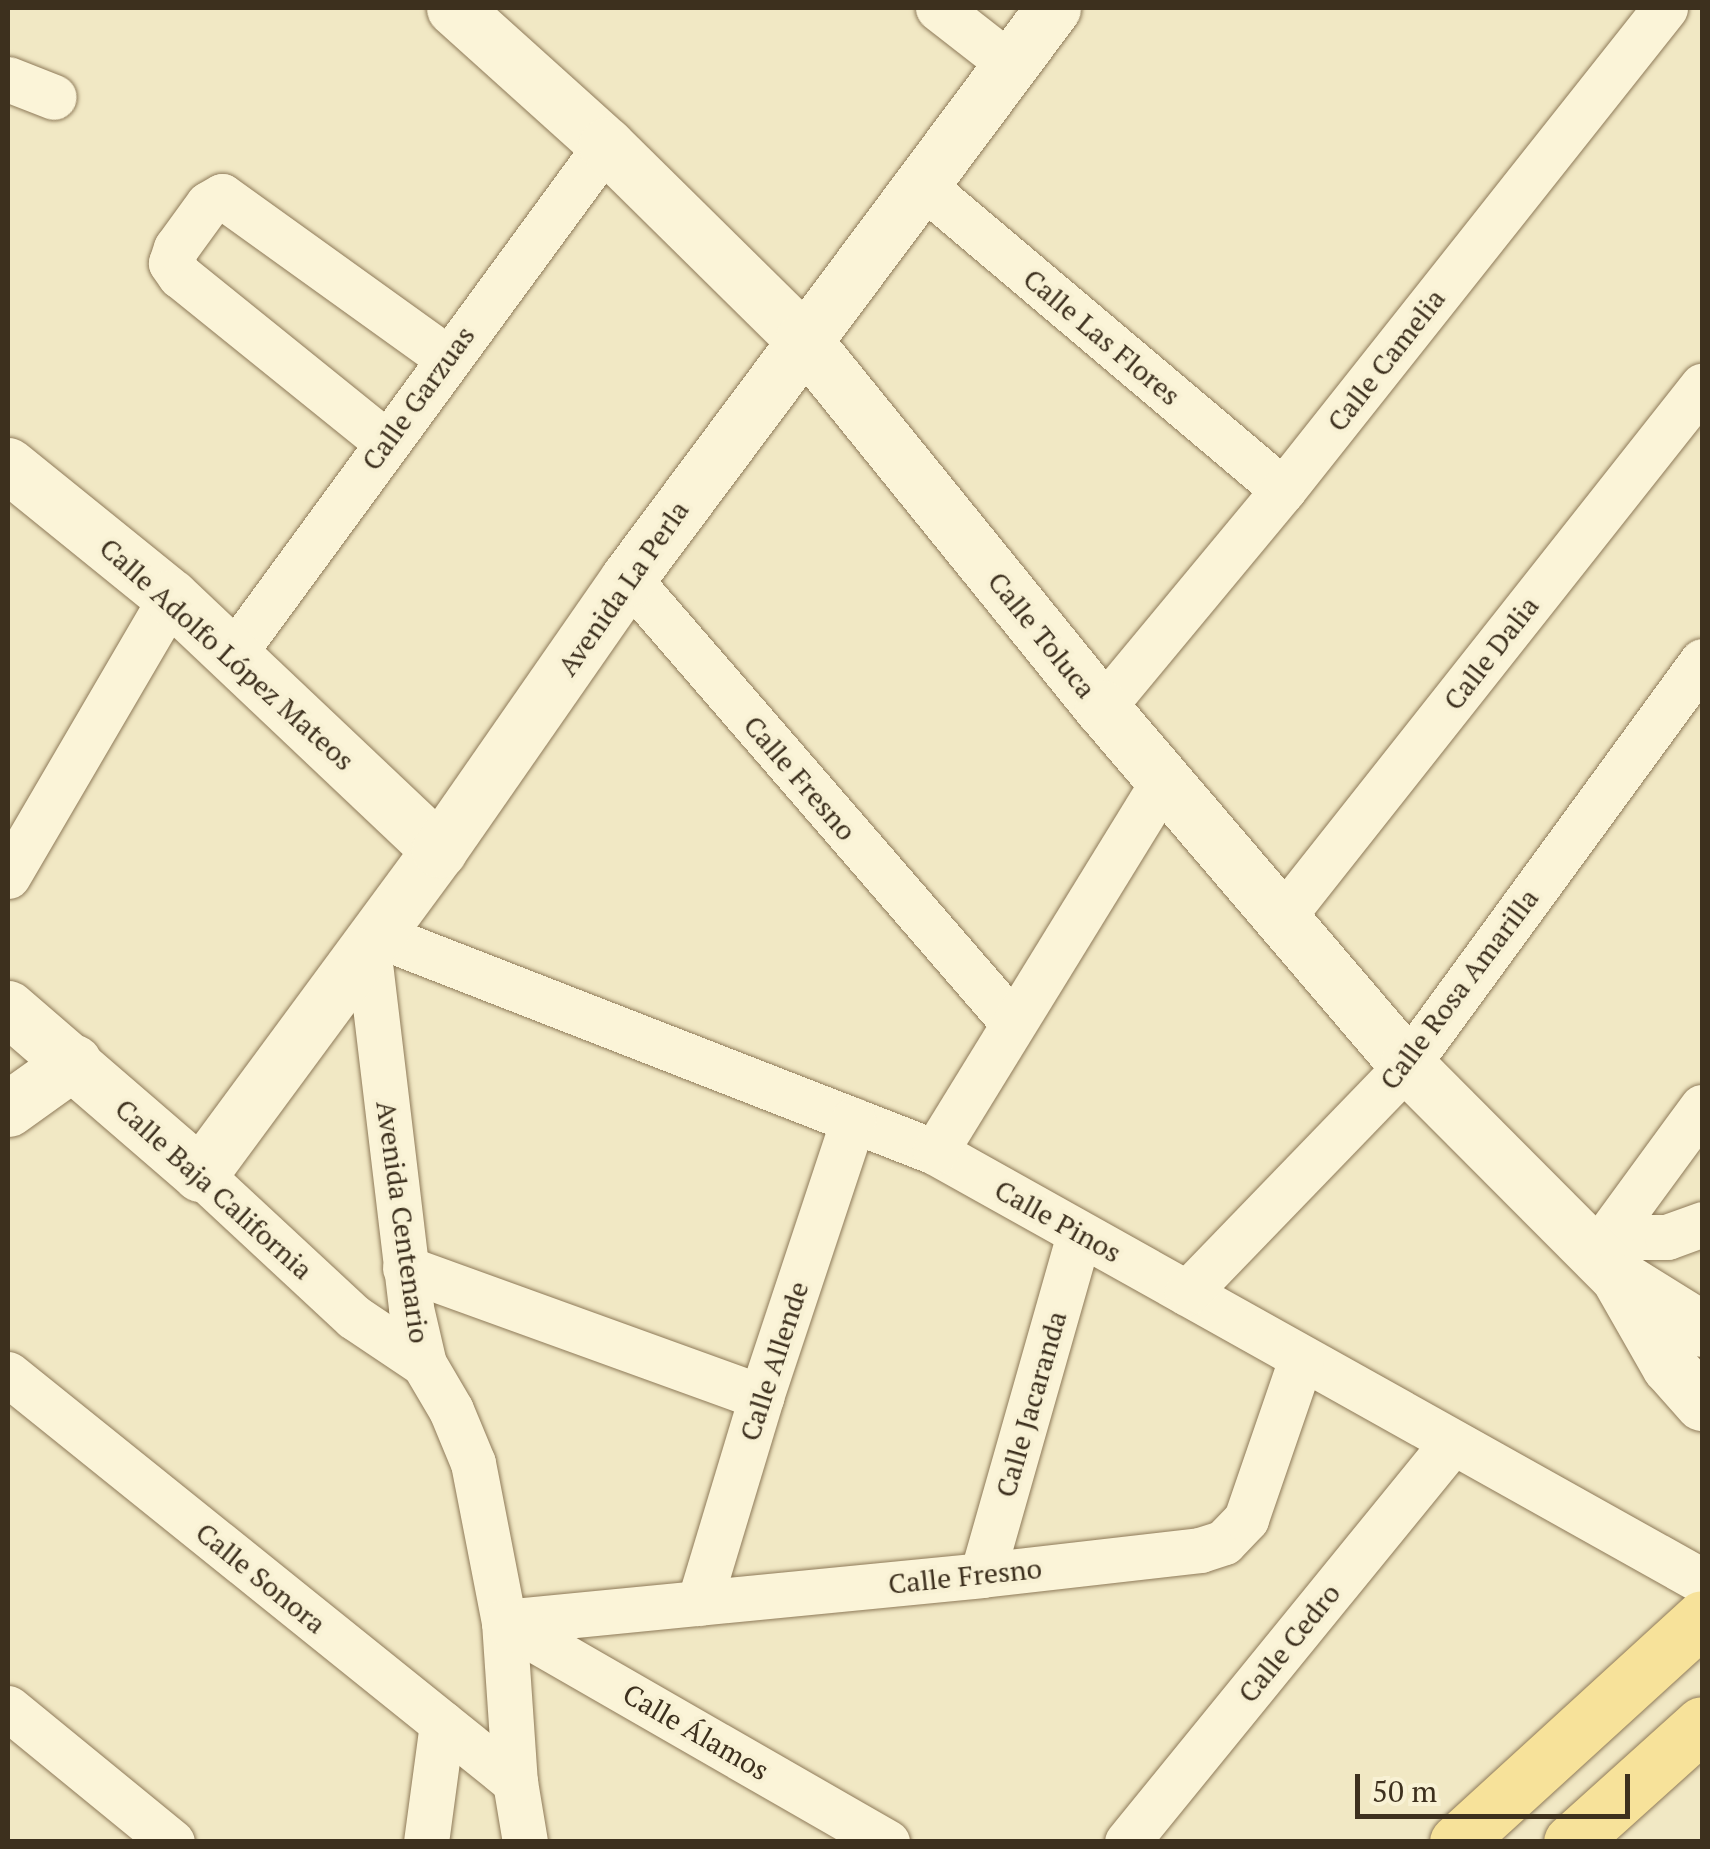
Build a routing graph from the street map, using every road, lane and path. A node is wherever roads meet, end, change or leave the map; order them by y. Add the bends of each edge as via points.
1 (454, 8) edge
2 (938, 8) edge
3 (1053, 8) edge
4 (1665, 8) edge
5 (1011, 65) junction
6 (8, 79) edge
7 (54, 97) dead end
8 (606, 145) junction
9 (922, 184) junction
10 (803, 339) junction
11 (446, 357) junction
12 (1702, 386) edge
13 (386, 442) junction
14 (8, 465) edge
15 (1283, 490) junction
16 (628, 578) junction
17 (171, 597) junction
18 (234, 654) junction
19 (1702, 661) edge
20 (1102, 708) junction
21 (1163, 782) junction
22 (439, 850) junction
23 (8, 876) edge
24 (1280, 920) junction
25 (372, 941) junction
26 (8, 1008) edge
27 (1012, 1022) junction
28 (74, 1062) junction
29 (1407, 1064) junction
30 (1702, 1106) edge
31 (8, 1109) edge
32 (853, 1120) junction
33 (934, 1152) junction
34 (200, 1174) junction
35 (1702, 1224) edge
36 (1080, 1234) junction
37 (1606, 1255) junction
38 (405, 1268) junction
39 (1187, 1293) junction
40 (1702, 1329) edge
41 (1301, 1359) junction
42 (424, 1364) junction
43 (8, 1374) edge
44 (760, 1397) junction
45 (1702, 1404) edge
46 (1451, 1444) junction
47 (982, 1575) junction
48 (1702, 1581) edge
49 (699, 1603) junction
50 (1702, 1618) edge
51 (504, 1622) junction
52 (8, 1708) edge
53 (442, 1723) junction
54 (1702, 1724) edge
55 (515, 1782) junction
56 (172, 1842) edge
57 (426, 1842) edge
58 (525, 1842) edge
59 (887, 1842) edge
60 (1127, 1842) edge
61 (1457, 1842) edge
62 (1571, 1842) edge

1 - 8 main road, Calle Toluca
2 - 5 street
3 - 5 main road, Avenida La Perla
4 - 15 street, Calle Camelia
5 - 9 main road, Avenida La Perla
6 - 7 street
8 - 10 main road, Calle Toluca
8 - 11 street, Calle Garzuas
9 - 10 main road, Avenida La Perla
9 - 15 street, Calle Las Flores
10 - 16 main road, Avenida La Perla
10 - 20 main road, Calle Toluca
11 - 13 street, Calle Garzuas
11 - 13 street via 222,196 208,204 176,248 171,264 180,276
12 - 24 street, Calle Dalia
13 - 18 street, Calle Garzuas
14 - 17 main road, Calle Adolfo López Mateos
15 - 20 street, Calle Camelia
16 - 22 main road, Avenida La Perla
16 - 27 street, Calle Fresno
17 - 18 main road, Calle Adolfo López Mateos
17 - 23 street
18 - 22 main road, Calle Adolfo López Mateos
19 - 29 street, Calle Rosa Amarilla
20 - 21 main road, Calle Toluca
21 - 24 main road, Calle Toluca
21 - 27 street
22 - 25 main road, Avenida La Perla
24 - 29 main road, Calle Toluca
25 - 32 street, Calle Pinos
25 - 34 main road, Avenida La Perla
25 - 38 street, Avenida Centenario
26 - 28 main road, Calle Baja California
27 - 33 street
28 - 31 main road
28 - 34 main road, Calle Baja California
29 - 37 main road, Calle Toluca
29 - 39 street, Calle Rosa Amarilla
30 - 37 street
32 - 33 street, Calle Pinos
32 - 44 street, Calle Allende
33 - 36 street, Calle Pinos
34 - 42 street, Calle Baja California via 354,1317
35 - 37 street
36 - 39 street, Calle Pinos
36 - 47 street, Calle Jacaranda
37 - 40 main road, Calle Toluca
37 - 45 main road, Calle Toluca via 1669,1366
38 - 42 street, Avenida Centenario
38 - 44 street
39 - 41 street, Calle Pinos
41 - 46 street, Calle Pinos
41 - 47 street, Calle Fresno via 1246,1519 1224,1542
42 - 51 street, Avenida Centenario via 473,1464
43 - 53 street, Calle Sonora
44 - 49 street, Calle Allende
46 - 48 street, Calle Pinos
46 - 60 street, Calle Cedro
47 - 49 street, Calle Fresno
49 - 51 street, Calle Fresno
50 - 61 main road
51 - 55 street, Avenida Centenario
51 - 59 street, Calle Álamos
52 - 56 street
53 - 55 street, Calle Sonora
53 - 57 street
54 - 62 main road
55 - 58 street, Avenida Centenario

